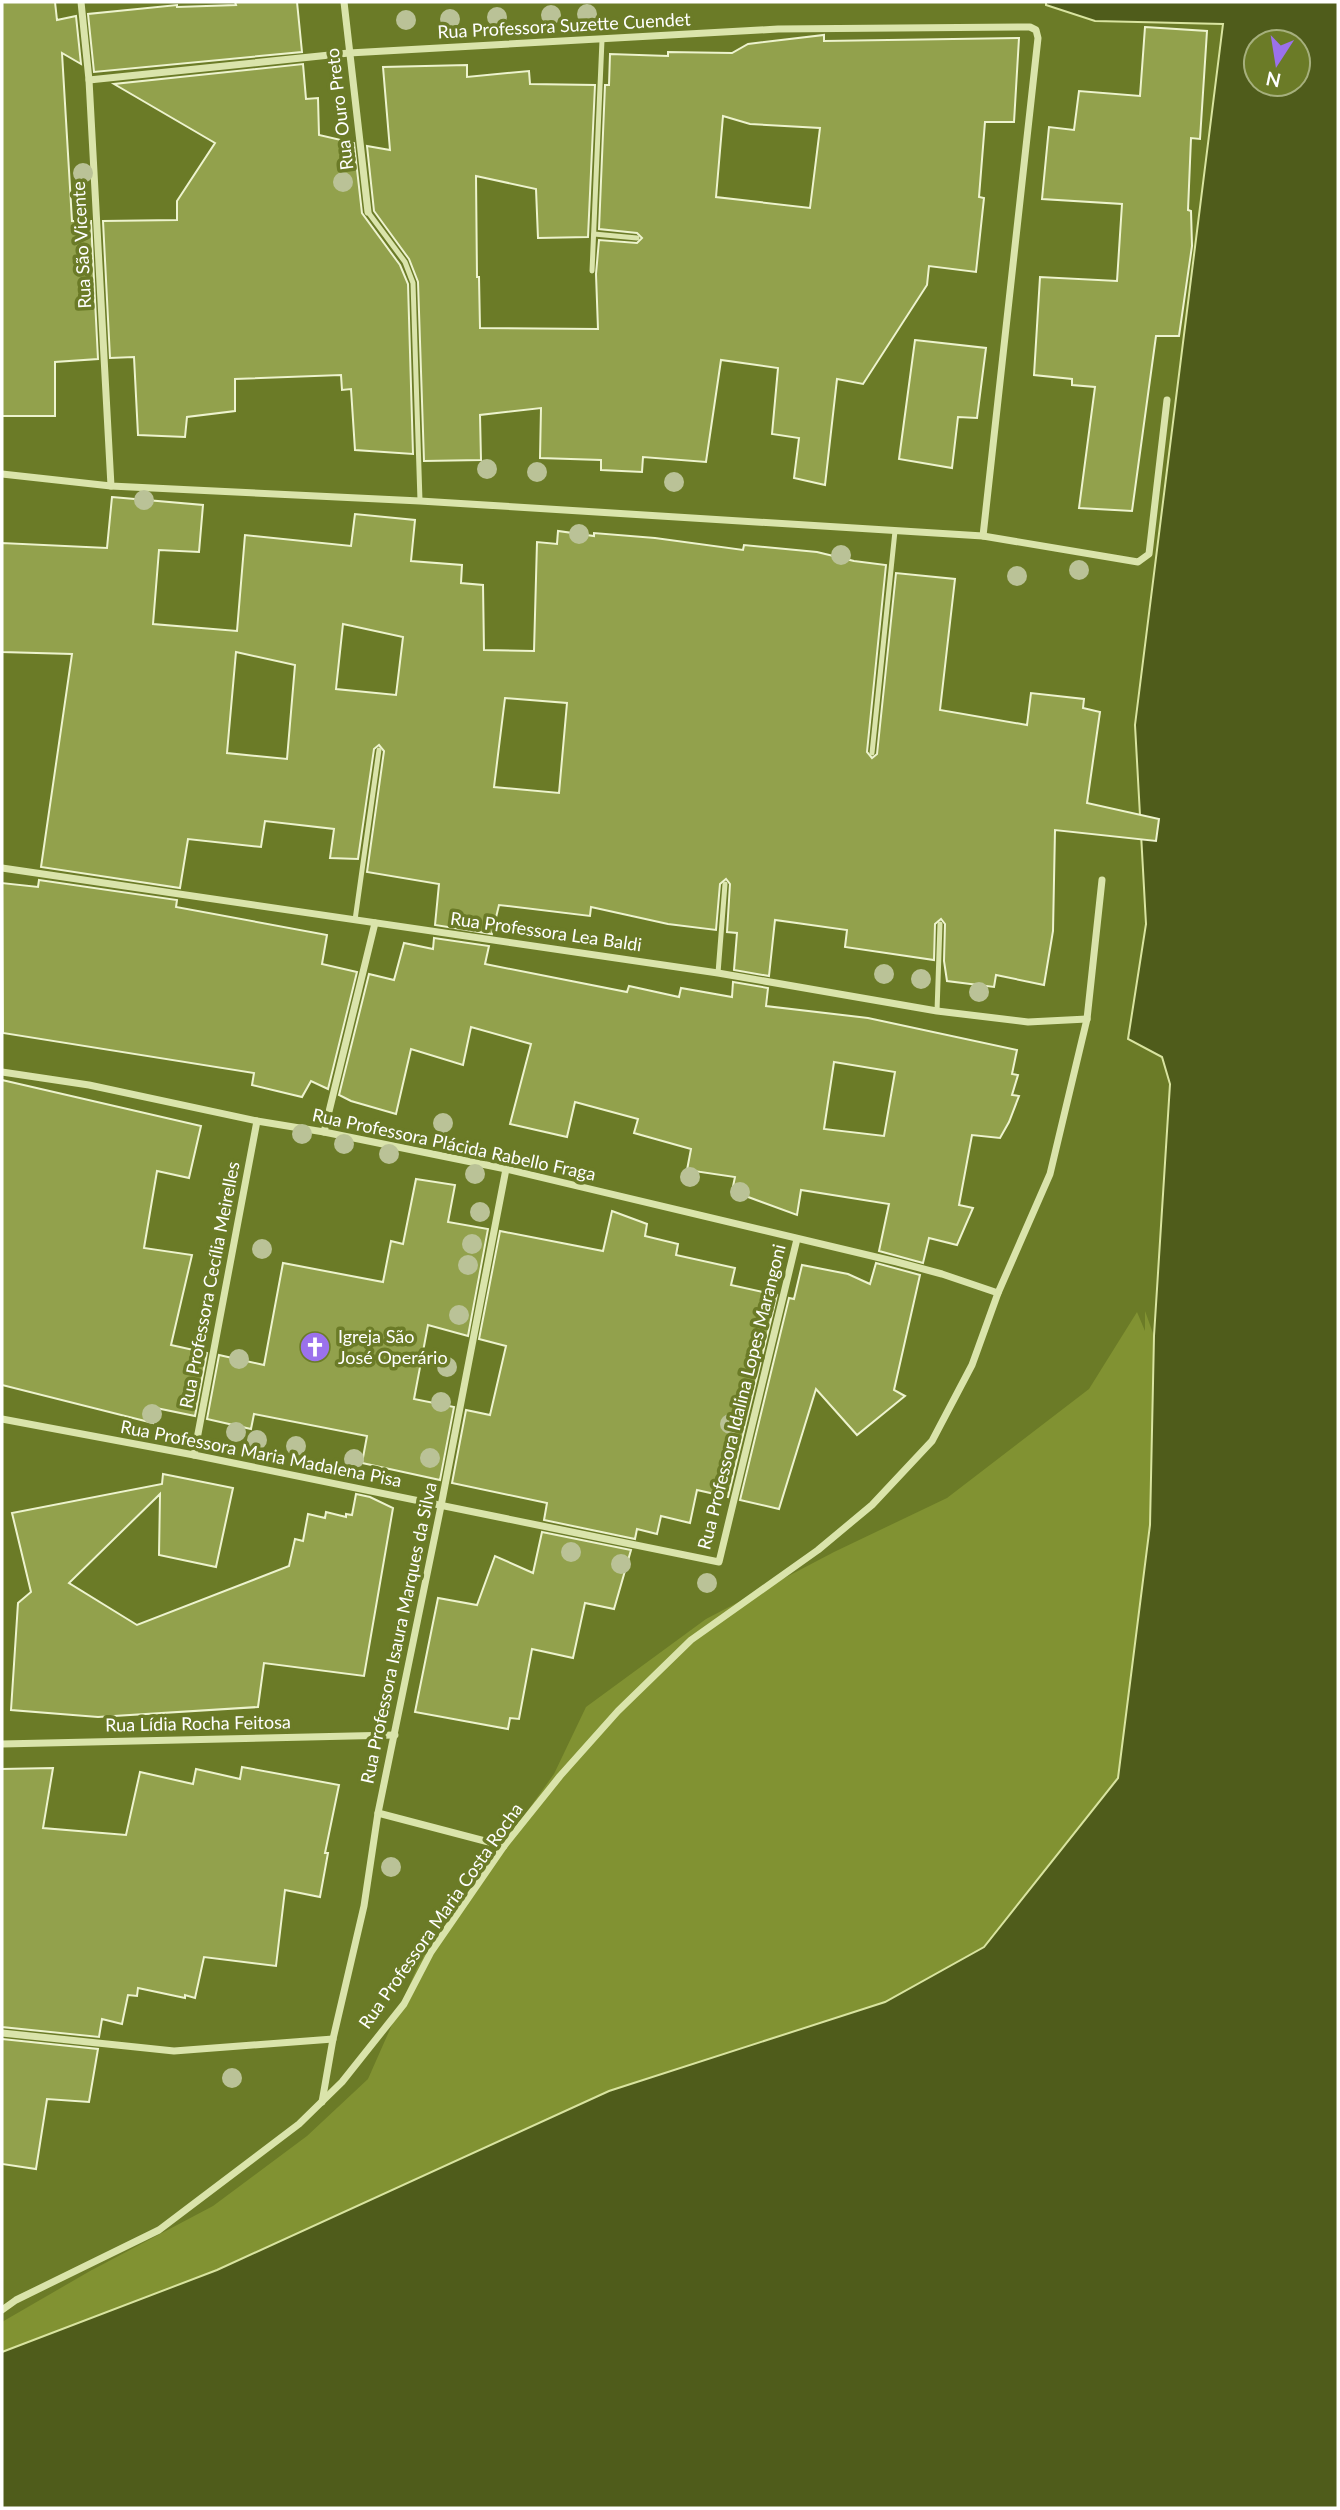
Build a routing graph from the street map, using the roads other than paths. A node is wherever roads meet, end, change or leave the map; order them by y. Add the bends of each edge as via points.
1 (80, 2) edge
2 (344, 2) edge
3 (603, 40) junction
4 (349, 53) junction
5 (89, 80) junction
6 (368, 212) joint
7 (594, 234) junction
8 (637, 238) dead end
9 (592, 271) dead end
10 (1167, 400) dead end
11 (2, 474) edge
12 (111, 486) junction
13 (420, 501) junction
14 (895, 531) junction
15 (983, 536) junction
16 (379, 750) dead end
17 (872, 753) dead end
18 (2, 868) edge
19 (1102, 880) dead end
20 (724, 884) dead end
21 (355, 920) junction
22 (376, 923) junction
23 (940, 923) dead end
24 (718, 973) junction
25 (937, 1011) junction
26 (1087, 1019) junction
27 (2, 1072) edge
28 (257, 1121) junction
29 (324, 1132) junction
30 (506, 1169) junction
31 (797, 1239) junction
32 (998, 1293) junction
33 (2, 1419) edge
34 (194, 1455) junction
35 (441, 1506) junction
36 (719, 1562) joint
37 (395, 1735) junction
38 (2, 1744) edge
39 (378, 1813) junction
40 (504, 1846) junction
41 (2, 2033) edge
42 (333, 2039) junction
43 (322, 2102) junction
44 (2, 2310) edge

1 - 5 street, Rua São Vicente
2 - 4 street, Rua Ouro Preto
3 - 4 street, Rua Professora Suzette Cuendet
3 - 7 lane
3 - 15 street, Rua Professora Suzette Cuendet via 778,29 1035,30 1038,38
4 - 5 street, Rua Professora Suzette Cuendet
4 - 6 street, Rua Ouro Preto
5 - 12 street, Rua São Vicente
6 - 13 lane via 405,262 413,283
7 - 8 lane
7 - 9 lane
10 - 15 street via 1149,554 1144,559 1138,562
11 - 12 street
12 - 13 street
13 - 14 street
14 - 15 street
14 - 17 lane
16 - 21 lane
18 - 21 street, Rua Professora Lea Baldi
19 - 26 street, Rua Professora Maria Costa Rocha
20 - 24 lane
21 - 22 street, Rua Professora Lea Baldi
22 - 24 street, Rua Professora Lea Baldi
22 - 29 street
23 - 25 lane
24 - 25 street, Rua Professora Lea Baldi
25 - 26 street, Rua Professora Lea Baldi via 1028,1021
26 - 32 street, Rua Professora Maria Costa Rocha via 1050,1174
27 - 28 street, Rua Professora Plácida Rabello Fraga via 89,1085
28 - 29 street, Rua Professora Plácida Rabello Fraga
28 - 34 street, Rua Professora Cecília Meirelles
29 - 30 street, Rua Professora Plácida Rabello Fraga
30 - 31 street, Rua Professora Plácida Rabello Fraga
30 - 35 street, Rua Professora Isaura Marques da Silva
31 - 32 street, Rua Professora Plácida Rabello Fraga via 942,1274
31 - 36 street, Rua Professora Idalina Lopes Marangoni
32 - 40 street, Rua Professora Maria Costa Rocha via 972,1365 932,1441 863,1513 691,1640 618,1712
33 - 34 street, Rua Professora Maria Madalena Pisa
34 - 35 street, Rua Professora Maria Madalena Pisa
35 - 36 street, Rua Professora Maria Madalena Pisa
35 - 37 street, Rua Professora Isaura Marques da Silva
37 - 38 street, Rua Lídia Rocha Feitosa
37 - 39 street, Rua Professora Isaura Marques da Silva
39 - 40 street
39 - 42 street, Rua Professora Isaura Marques da Silva via 364,1906
40 - 43 street, Rua Professora Maria Costa Rocha via 432,1952 404,2004
41 - 42 street via 174,2051
42 - 43 street, Rua Professora Isaura Marques da Silva
43 - 44 street, Rua Professora Maria Costa Rocha via 159,2230

